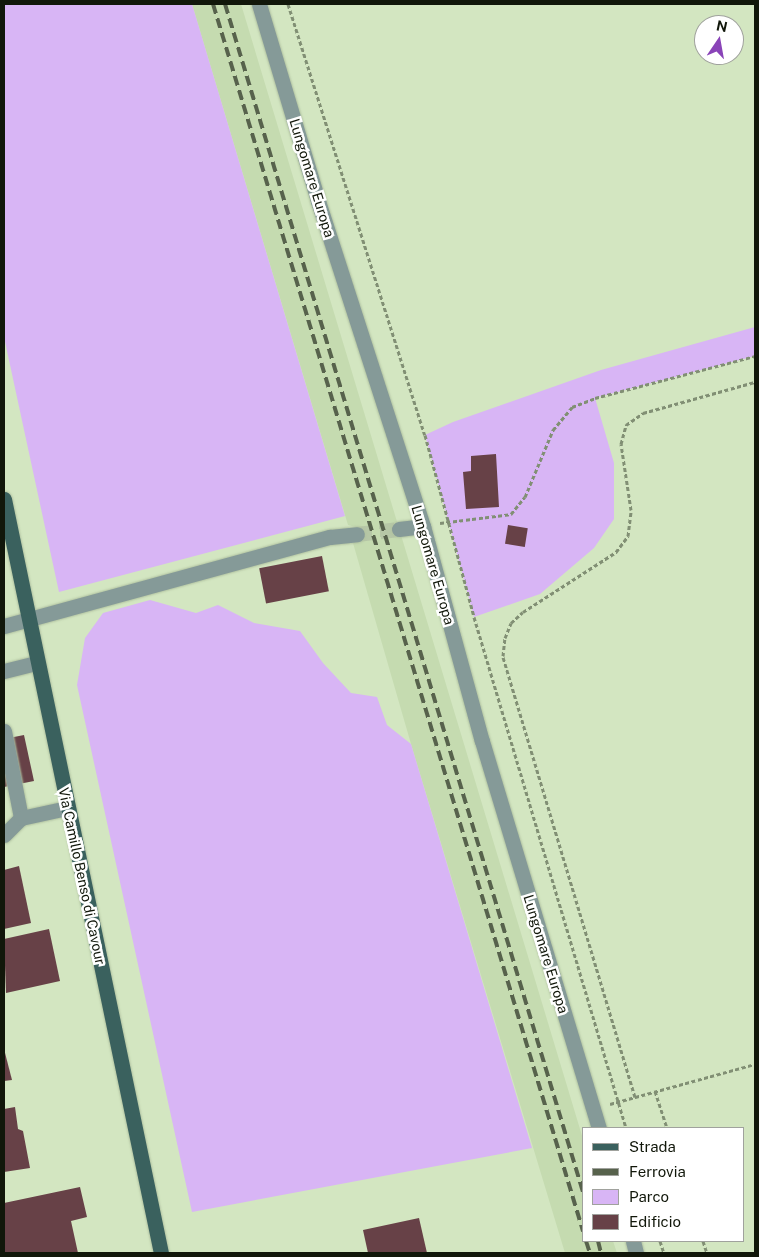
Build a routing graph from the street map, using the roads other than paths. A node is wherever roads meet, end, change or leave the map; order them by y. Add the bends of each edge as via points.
1 (259, 4) edge
2 (4, 499) edge
3 (423, 526) junction
4 (399, 529) tunnel mouth
5 (357, 534) tunnel mouth
6 (28, 618) junction
7 (4, 626) edge
8 (37, 663) junction
9 (4, 671) edge
10 (4, 731) edge
11 (67, 808) junction
12 (21, 818) junction
13 (4, 835) edge
14 (599, 1127) edge
15 (161, 1253) edge

1 - 3 street, Lungomare Europa via 318,201
2 - 6 main road, Via Camillo Benso di Cavour
3 - 4 street
3 - 14 street, Lungomare Europa via 482,742
5 - 6 street via 330,537
6 - 7 street
6 - 8 main road, Via Camillo Benso di Cavour
8 - 9 street
8 - 11 main road, Via Camillo Benso di Cavour
10 - 12 street
11 - 12 street
11 - 15 main road, Via Camillo Benso di Cavour
12 - 13 street

